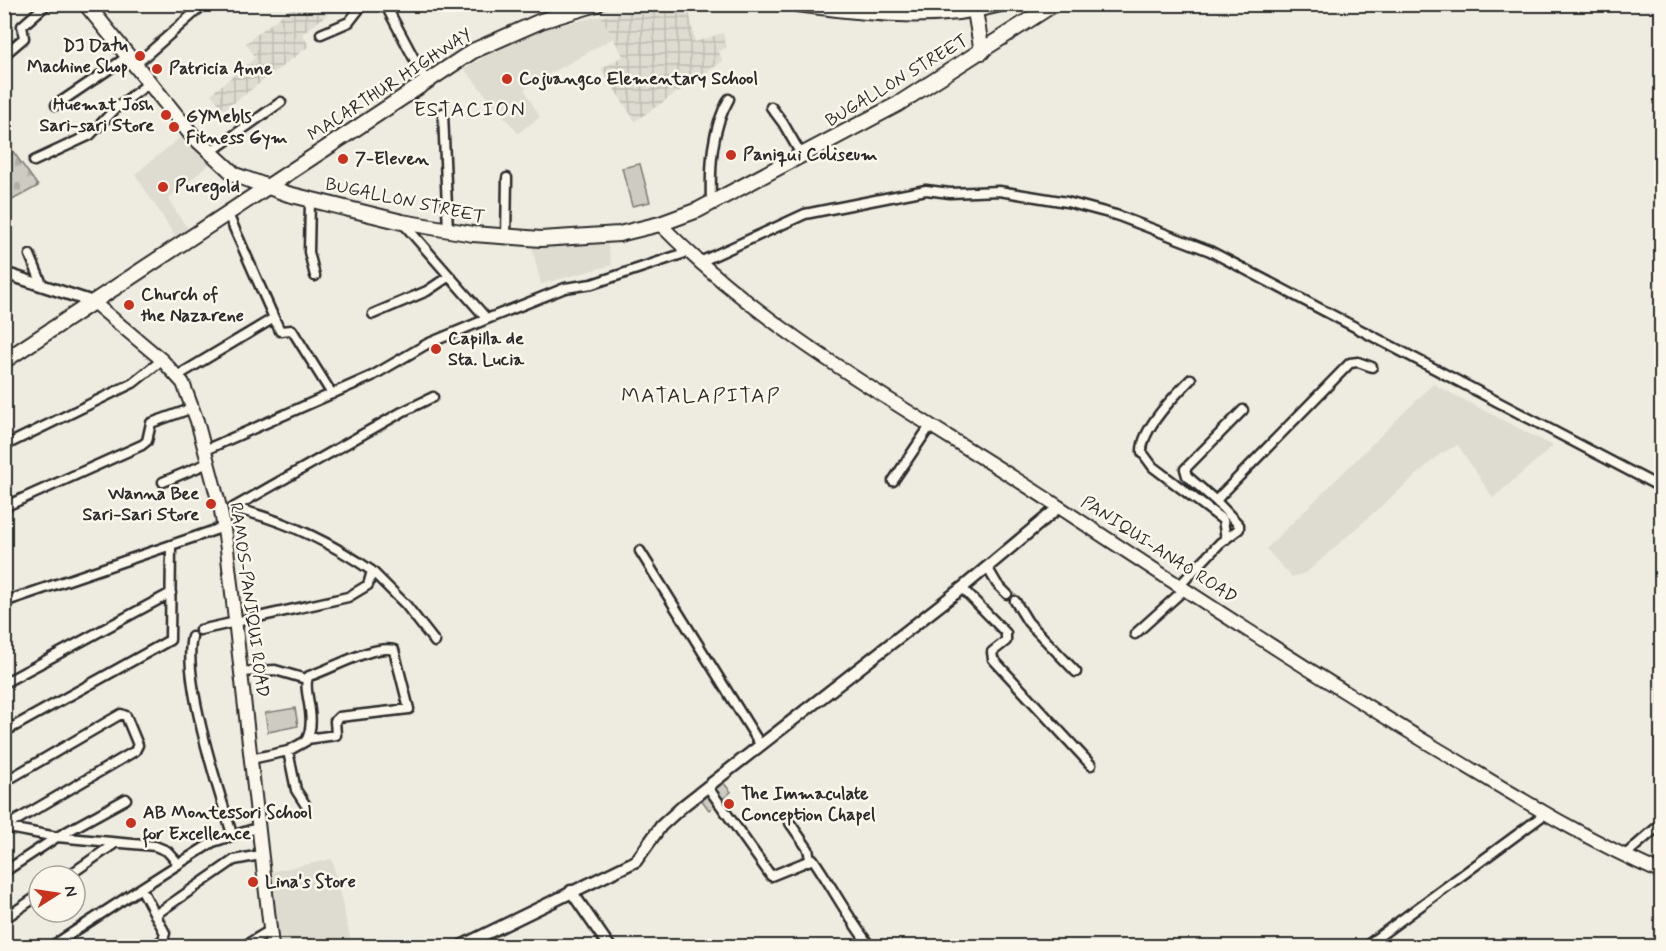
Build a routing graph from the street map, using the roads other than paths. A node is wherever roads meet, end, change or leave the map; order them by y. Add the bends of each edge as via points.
1 (47, 4) edge
2 (86, 4) edge
3 (363, 4) edge
4 (385, 4) edge
5 (597, 4) edge
6 (797, 4) edge
7 (1001, 4) edge
8 (1054, 4) edge
9 (202, 6) dead end
10 (975, 11) junction
11 (321, 34) dead end
12 (982, 52) junction
13 (4, 55) edge
14 (131, 62) junction
15 (426, 81) junction
16 (148, 84) junction
17 (729, 99) dead end
18 (281, 102) dead end
19 (56, 105) dead end
20 (771, 107) dead end
21 (443, 113) dead end
22 (209, 153) junction
23 (802, 156) junction
24 (33, 161) dead end
25 (507, 178) dead end
26 (267, 188) junction
27 (310, 200) junction
28 (711, 203) junction
29 (227, 212) junction
30 (402, 222) junction
31 (660, 224) junction
32 (448, 231) junction
33 (506, 238) junction
34 (688, 252) junction
35 (30, 255) dead end
36 (700, 262) junction
37 (5, 273) edge
38 (315, 276) dead end
39 (448, 277) junction
40 (42, 284) junction
41 (93, 302) junction
42 (373, 314) dead end
43 (273, 318) junction
44 (487, 319) junction
45 (162, 360) junction
46 (4, 361) edge
47 (1372, 367) dead end
48 (177, 376) junction
49 (1191, 379) dead end
50 (332, 394) junction
51 (433, 397) dead end
52 (193, 408) junction
53 (1243, 410) dead end
54 (930, 426) junction
55 (4, 446) edge
56 (205, 450) junction
57 (208, 463) junction
58 (893, 481) dead end
59 (163, 482) dead end
60 (1662, 488) edge
61 (1216, 501) junction
62 (4, 507) edge
63 (1059, 507) junction
64 (227, 510) junction
65 (224, 527) junction
66 (1226, 539) junction
67 (171, 545) junction
68 (640, 551) dead end
69 (987, 567) junction
70 (372, 571) junction
71 (1182, 587) junction
72 (962, 588) junction
73 (171, 593) junction
74 (1007, 594) dead end
75 (4, 602) edge
76 (1015, 602) dead end
77 (235, 622) junction
78 (200, 630) dead end
79 (1136, 634) dead end
80 (192, 637) dead end
81 (435, 642) dead end
82 (241, 672) junction
83 (1076, 672) dead end
84 (306, 679) junction
85 (4, 683) edge
86 (4, 732) edge
87 (307, 739) junction
88 (760, 744) junction
89 (288, 751) junction
90 (251, 759) junction
91 (1091, 765) dead end
92 (4, 782) edge
93 (707, 786) junction
94 (126, 799) dead end
95 (305, 804) dead end
96 (1545, 814) junction
97 (790, 823) dead end
98 (1662, 823) edge
99 (5, 827) edge
100 (257, 828) junction
101 (232, 834) junction
102 (57, 837) junction
103 (114, 844) junction
104 (260, 855) junction
105 (1624, 856) junction
106 (810, 858) junction
107 (178, 863) junction
108 (85, 864) edge
109 (4, 872) edge
110 (1662, 873) edge
111 (141, 888) junction
112 (571, 891) junction
113 (27, 904) edge
114 (155, 915) junction
115 (4, 919) edge
116 (269, 931) junction
117 (52, 946) edge
118 (153, 946) edge
119 (244, 946) edge
120 (272, 946) edge
121 (461, 946) edge
122 (609, 946) edge
123 (870, 946) edge
124 (1366, 946) edge

1 - 13 street via 22,26 24,38
2 - 14 main road, BUGALLON STREET
3 - 11 street via 349,22
4 - 15 street
5 - 15 main road, MACARTHUR HIGHWAY via 506,34
6 - 10 main road via 890,15
7 - 10 main road
8 - 12 main road, BUGALLON STREET
9 - 14 street
10 - 12 main road
12 - 23 main road, BUGALLON STREET
14 - 16 main road, BUGALLON STREET
14 - 19 street
15 - 26 main road, MACARTHUR HIGHWAY
16 - 22 main road, BUGALLON STREET
16 - 24 street via 90,135
17 - 28 street via 718,120 713,146
18 - 22 street
20 - 23 street
21 - 32 street
22 - 26 main road, BUGALLON STREET via 235,175
23 - 28 main road, BUGALLON STREET
25 - 33 street
26 - 27 main road, BUGALLON STREET
26 - 29 main road, MACARTHUR HIGHWAY
27 - 30 main road, BUGALLON STREET
27 - 38 street via 309,252
28 - 31 main road, BUGALLON STREET
29 - 41 main road, MACARTHUR HIGHWAY
29 - 43 street
30 - 32 main road, BUGALLON STREET
30 - 39 street
31 - 33 main road, BUGALLON STREET via 606,235
31 - 34 main road, PANIQUI-ANAO ROAD
32 - 33 main road, BUGALLON STREET
34 - 36 main road, PANIQUI-ANAO ROAD
34 - 44 street via 592,284 565,288
35 - 40 street
36 - 54 main road, PANIQUI-ANAO ROAD via 776,324
36 - 60 street via 812,212 926,190 999,191 1067,202 1116,215 1210,252
37 - 40 street
39 - 42 street via 427,291
39 - 44 street
40 - 41 street
41 - 45 main road, RAMOS-PANIQUI ROAD
41 - 46 main road, MACARTHUR HIGHWAY
43 - 48 street
43 - 50 street via 280,331 292,330
44 - 50 street via 427,344 391,367
45 - 48 main road, RAMOS-PANIQUI ROAD
45 - 55 street via 132,384
47 - 61 street via 1350,363
48 - 52 main road, RAMOS-PANIQUI ROAD
49 - 66 street via 1156,418 1142,452 1153,467 1223,520
50 - 56 street
51 - 64 street
52 - 56 main road, RAMOS-PANIQUI ROAD
52 - 62 street via 151,423 147,441 142,445
53 - 61 street via 1185,469 1187,476
54 - 58 street
54 - 63 main road, PANIQUI-ANAO ROAD
56 - 57 main road, RAMOS-PANIQUI ROAD
57 - 59 street
57 - 64 main road, RAMOS-PANIQUI ROAD
61 - 66 street via 1239,525 1238,532
63 - 69 street
63 - 71 main road, PANIQUI-ANAO ROAD
64 - 65 main road, RAMOS-PANIQUI ROAD
64 - 70 street via 299,528
65 - 67 street
65 - 77 main road, RAMOS-PANIQUI ROAD
66 - 71 street
67 - 73 street
67 - 75 street
68 - 88 street
69 - 72 street
69 - 74 street
70 - 77 street via 368,585 348,597
70 - 81 street
71 - 79 street
71 - 96 main road, PANIQUI-ANAO ROAD via 1342,692
72 - 88 street
72 - 91 street via 1006,633 1006,641 992,652 993,659
73 - 85 street
73 - 86 street via 169,642
76 - 83 street via 1028,622
77 - 78 street
77 - 82 main road, RAMOS-PANIQUI ROAD
80 - 101 street via 194,686
82 - 84 street via 275,669
82 - 90 main road, RAMOS-PANIQUI ROAD
84 - 87 street via 312,723
84 - 87 street via 344,660 391,648 396,653 409,707 407,711 339,717 335,721 336,735
87 - 89 street
88 - 93 street
89 - 90 street
89 - 95 street via 296,790
90 - 100 main road, RAMOS-PANIQUI ROAD
92 - 99 street via 121,714 126,716 138,745 135,751
93 - 106 street via 771,876
93 - 112 street via 661,826 636,861
94 - 102 street
96 - 105 main road, PANIQUI-ANAO ROAD
96 - 124 street
97 - 106 street
98 - 105 street
99 - 102 street
100 - 101 street
100 - 104 main road, RAMOS-PANIQUI ROAD
101 - 107 street
102 - 103 street
102 - 109 street
103 - 107 street via 161,848
103 - 108 street
104 - 114 street via 234,860
104 - 116 main road, RAMOS-PANIQUI ROAD
105 - 110 main road, PANIQUI-ANAO ROAD
106 - 123 street
107 - 111 street
111 - 114 street
111 - 117 street
112 - 121 street
112 - 122 street
113 - 115 street
114 - 118 street via 165,937
116 - 119 street
116 - 120 main road, RAMOS-PANIQUI ROAD

